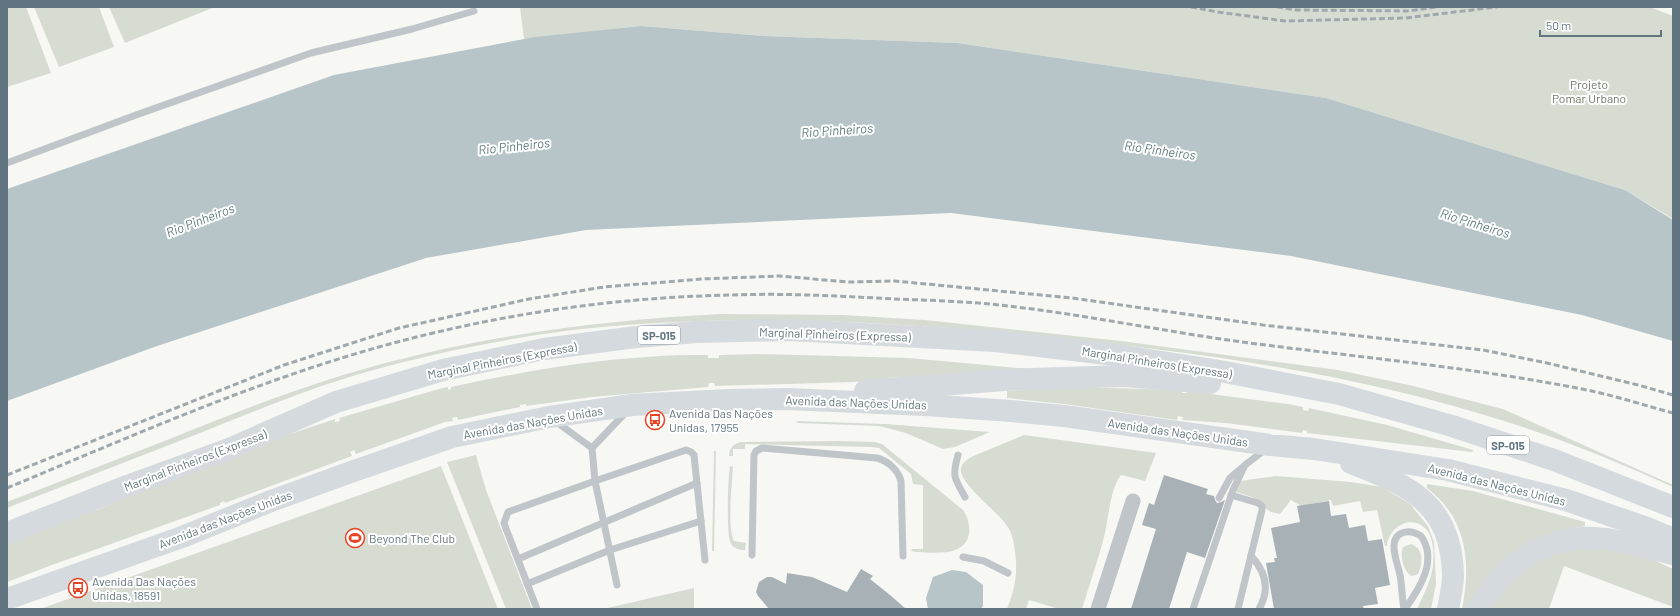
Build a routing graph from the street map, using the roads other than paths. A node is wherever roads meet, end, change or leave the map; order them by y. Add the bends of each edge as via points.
1 (474, 11) dead end
2 (7, 163) edge
3 (1339, 394) junction
4 (788, 399) junction
5 (632, 405) junction
6 (549, 417) junction
7 (1270, 445) junction
8 (592, 448) junction
9 (1314, 449) junction
10 (958, 454) dead end
11 (1245, 465) junction
12 (595, 481) junction
13 (697, 483) junction
14 (1231, 495) junction
15 (965, 497) dead end
16 (1219, 498) dead end
17 (1132, 501) dead end
18 (1673, 507) edge
19 (701, 520) junction
20 (603, 523) junction
21 (7, 533) edge
22 (1673, 539) edge
23 (610, 550) junction
24 (1673, 554) edge
25 (752, 555) dead end
26 (903, 556) dead end
27 (1251, 556) junction
28 (963, 557) dead end
29 (518, 559) junction
30 (705, 560) dead end
31 (1008, 573) dead end
32 (527, 584) junction
33 (617, 585) dead end
34 (7, 599) edge
35 (537, 609) edge
36 (1098, 609) edge
37 (1193, 609) edge
38 (1238, 609) edge
39 (1259, 609) edge
40 (1405, 609) edge
41 (1448, 609) edge
42 (1478, 609) edge

1 - 2 lane via 311,53
3 - 4 highway via 1125,376 1004,380
3 - 18 highway, Marginal Pinheiros (Expressa) / SP-015 via 1452,426 1554,460
3 - 21 highway, Marginal Pinheiros (Expressa) / SP-015 via 1139,358 995,341 789,330 696,332 636,337 544,349 443,370 336,402 229,449
4 - 5 highway, Avenida das Nações Unidas
4 - 7 highway, Avenida das Nações Unidas via 1011,411
5 - 6 highway, Avenida das Nações Unidas
5 - 8 lane
6 - 8 lane
6 - 34 highway, Avenida das Nações Unidas via 452,437 344,474 182,537
7 - 9 highway, Avenida das Nações Unidas
7 - 11 lane
8 - 12 lane
9 - 22 highway, Avenida das Nações Unidas via 1448,470 1566,500
9 - 41 highway via 1392,480 1417,495 1434,511 1445,529 1451,551 1453,577
10 - 15 lane via 954,474
11 - 14 lane
11 - 16 lane via 1230,478
12 - 13 lane via 686,450 694,456
12 - 20 lane
12 - 29 lane via 508,512 504,522
13 - 19 lane
13 - 20 lane
14 - 27 lane via 1262,506
14 - 37 lane
17 - 36 street
19 - 23 lane
19 - 30 lane
20 - 23 lane
20 - 29 lane
23 - 32 lane
23 - 33 lane
24 - 42 highway via 1606,540 1583,538 1560,542 1531,554 1509,568 1488,592
25 - 26 lane via 754,455 762,448 877,458 886,462 897,472 901,481
27 - 38 lane
27 - 39 lane via 1259,564 1263,574 1264,599
28 - 31 lane via 984,561
29 - 32 lane
32 - 35 lane
40 - 40 lane via 1422,582 1429,556 1421,536 1407,531 1399,533 1394,547

